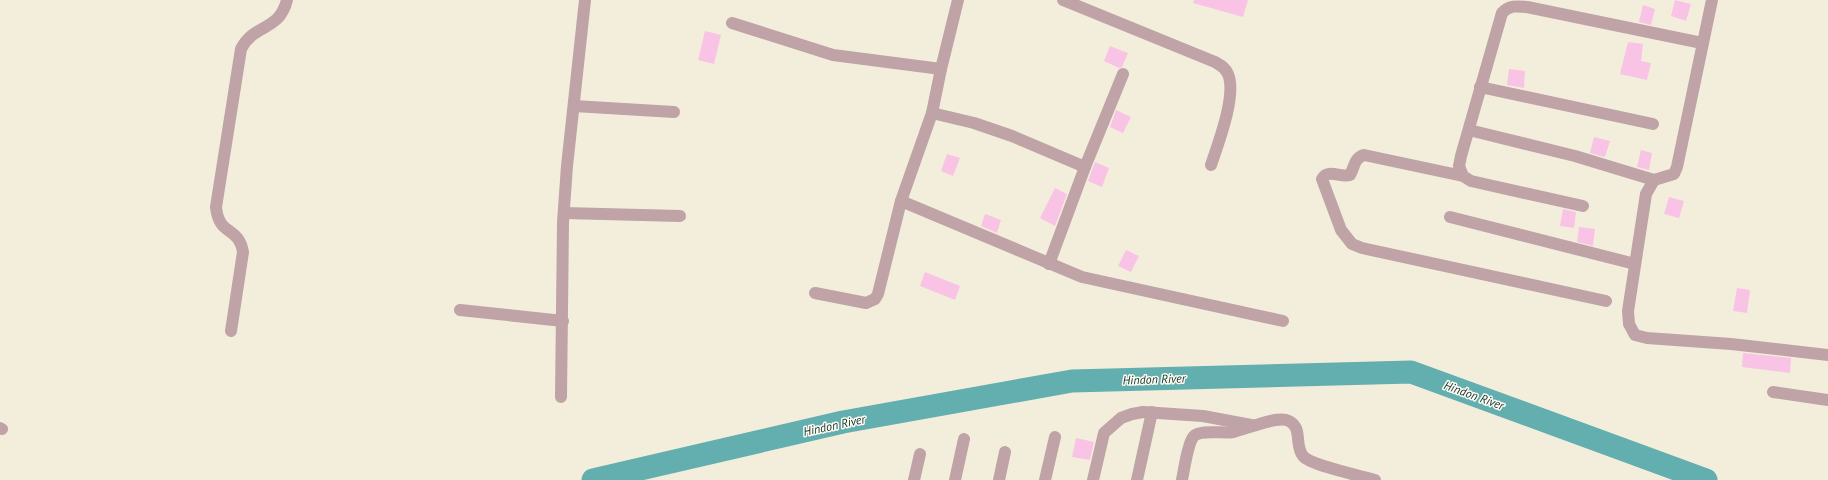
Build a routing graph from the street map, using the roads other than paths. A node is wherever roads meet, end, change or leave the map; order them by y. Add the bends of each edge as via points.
1 (287, 0) edge
2 (585, 0) edge
3 (958, 0) edge
4 (1063, 0) edge
5 (1712, 0) edge
6 (732, 23) dead end
7 (1702, 43) junction
8 (941, 69) junction
9 (1123, 74) dead end
10 (1480, 87) junction
11 (574, 106) junction
12 (674, 112) dead end
13 (932, 114) junction
14 (1653, 124) dead end
15 (1468, 130) junction
16 (1211, 165) dead end
17 (1085, 167) junction
18 (1463, 176) junction
19 (1654, 180) junction
20 (901, 201) junction
21 (1583, 206) dead end
22 (564, 213) junction
23 (680, 216) dead end
24 (1450, 217) dead end
25 (1048, 264) junction
26 (1635, 264) junction
27 (814, 293) dead end
28 (1606, 301) dead end
29 (460, 310) dead end
30 (1283, 320) dead end
31 (563, 322) junction
32 (230, 331) dead end
33 (1828, 355) edge
34 (1773, 392) dead end
35 (561, 397) dead end
36 (1828, 400) edge
37 (1152, 412) junction
38 (1255, 425) junction
39 (1055, 437) dead end
40 (964, 439) dead end
41 (1005, 452) dead end
42 (920, 454) dead end
43 (1336, 475) edge
44 (914, 480) edge
45 (955, 480) edge
46 (999, 480) edge
47 (1045, 480) edge
48 (1093, 480) edge
49 (1137, 480) edge
50 (1182, 480) edge
51 (1375, 480) edge

1 - 32 street via 279,18 271,26 245,39 241,48 216,207 222,227 236,235 243,252
2 - 11 street
3 - 8 street
4 - 16 street via 1224,67 1229,75 1228,105
5 - 7 street
6 - 8 street via 833,55
7 - 10 street via 1514,6 1502,13
7 - 19 street via 1677,167 1674,174
8 - 13 street
9 - 17 street
10 - 14 street
10 - 15 street
11 - 12 street
11 - 22 street
13 - 17 street via 974,123 1012,136
13 - 20 street
15 - 18 street via 1459,166
15 - 19 street via 1575,156
17 - 25 street
18 - 21 street via 1471,181
18 - 28 street via 1364,155 1358,157 1350,175 1330,173 1322,179 1341,230 1352,244
19 - 26 street via 1646,194
20 - 25 street
20 - 27 street via 875,299 866,303
22 - 23 street
22 - 31 street
24 - 26 street
25 - 30 street via 1082,277
26 - 33 street via 1628,311 1629,324 1635,335
29 - 31 street
31 - 35 street
34 - 36 street
37 - 38 street via 1203,416
37 - 48 street via 1132,414 1112,424 1104,434
37 - 49 street
38 - 43 street via 1280,419 1288,420 1295,425 1299,448 1305,458
38 - 50 street via 1234,432 1200,433 1194,436
39 - 47 street
40 - 45 street
41 - 46 street
42 - 44 street
43 - 51 street

